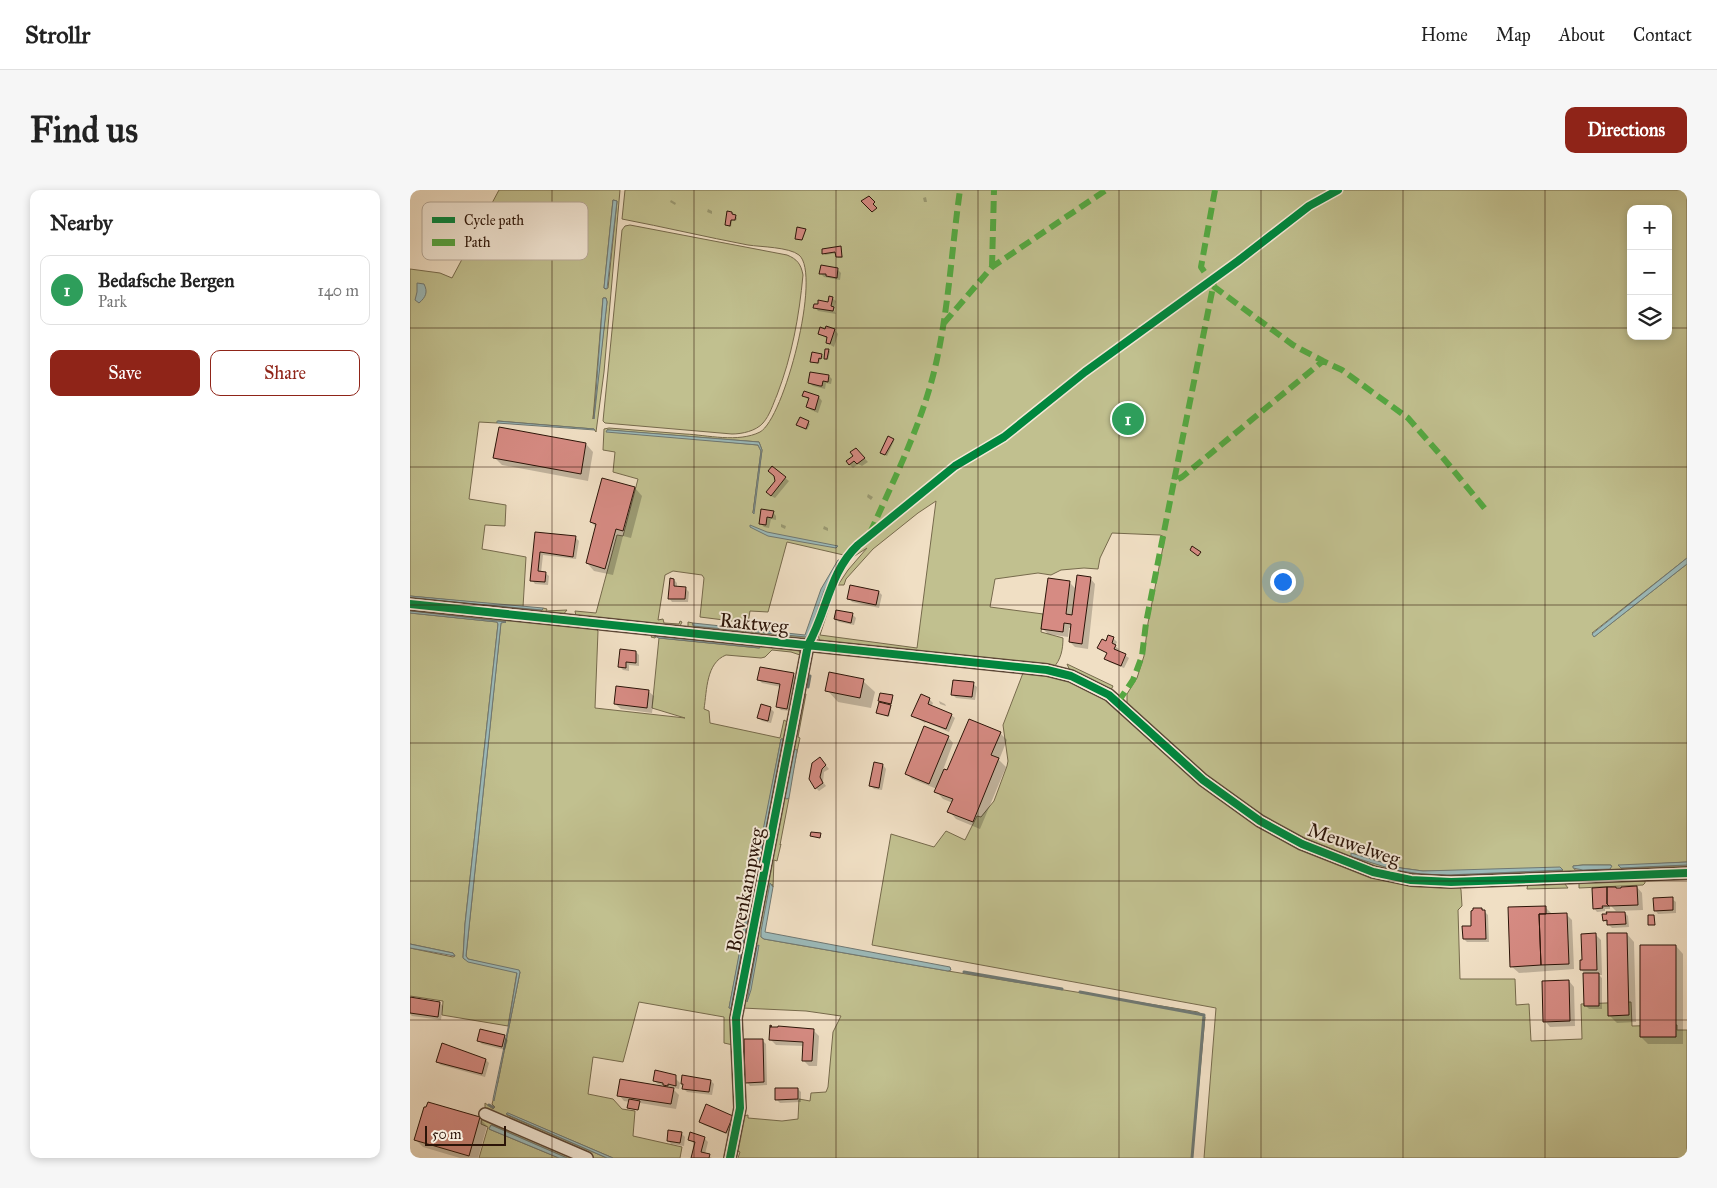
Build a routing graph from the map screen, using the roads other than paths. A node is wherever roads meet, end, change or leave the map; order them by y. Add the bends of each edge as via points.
1 (410, 604) edge
2 (808, 645) junction
3 (1118, 702) joint
4 (1687, 873) edge
5 (485, 1114) dead end
6 (587, 1158) edge
7 (730, 1158) edge

1 - 2 street, Raktweg
2 - 3 street, Raktweg via 1047,670 1071,676
2 - 7 street, Bovenkampweg via 736,1018 740,1108
3 - 4 street, Meuwelweg via 1203,780 1260,821 1302,844 1373,872 1411,880 1451,882
5 - 6 street

